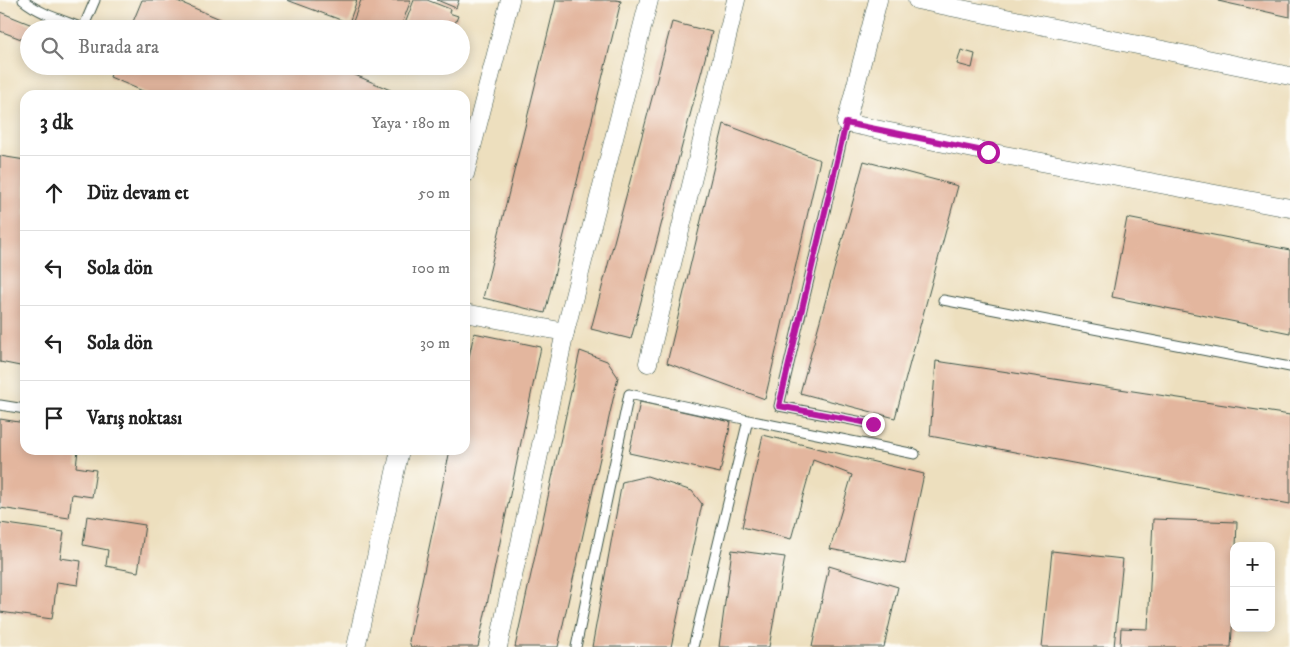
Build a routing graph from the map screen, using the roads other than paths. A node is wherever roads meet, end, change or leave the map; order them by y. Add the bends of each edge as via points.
1 (23, 0) edge
2 (94, 0) edge
3 (510, 0) edge
4 (648, 0) edge
5 (736, 0) edge
6 (878, 0) edge
7 (919, 0) edge
8 (62, 20) edge
9 (86, 20) edge
10 (1290, 76) edge
11 (846, 123) junction
12 (470, 155) edge
13 (1290, 208) edge
14 (943, 300) dead end
15 (470, 313) edge
16 (564, 332) junction
17 (648, 363) dead end
18 (1290, 367) edge
19 (0, 405) edge
20 (20, 408) edge
21 (748, 420) junction
22 (873, 424) dead end
23 (915, 454) dead end
24 (399, 455) edge
25 (356, 647) edge
26 (498, 647) edge
27 (576, 647) edge
28 (693, 647) edge

1 - 8 lane
2 - 9 lane
3 - 12 street
4 - 16 street
5 - 17 street
6 - 11 street
7 - 10 street
11 - 13 street
11 - 22 lane via 779,406
14 - 18 lane
15 - 16 street
16 - 26 street
19 - 20 lane
21 - 23 lane
21 - 27 lane via 629,394
21 - 28 lane
24 - 25 street

